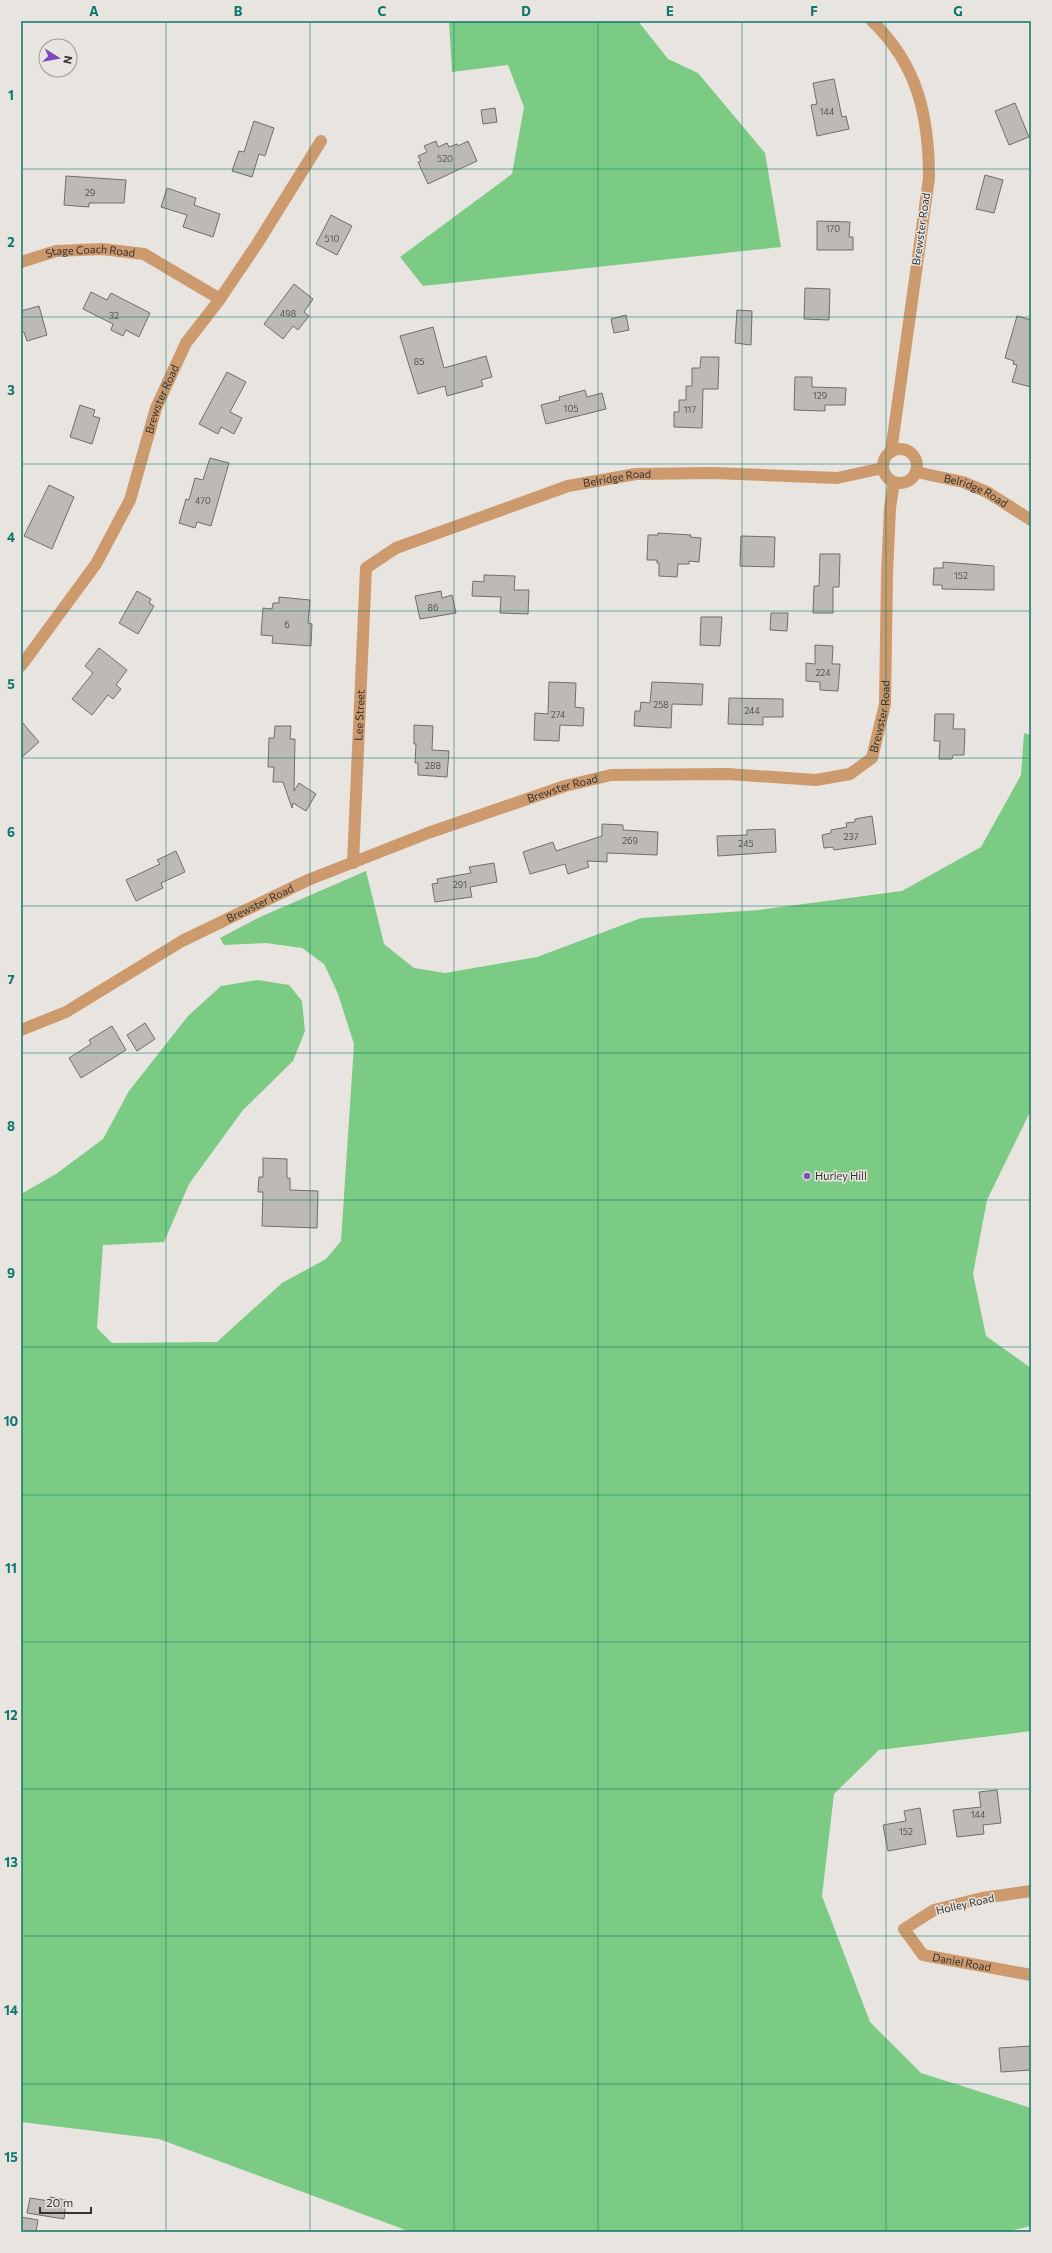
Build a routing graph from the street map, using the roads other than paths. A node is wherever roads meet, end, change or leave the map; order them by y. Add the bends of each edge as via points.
1 (872, 21) edge
2 (321, 141) dead end
3 (21, 262) edge
4 (220, 299) junction
5 (891, 452) junction
6 (884, 468) junction
7 (916, 472) junction
8 (894, 482) junction
9 (1031, 520) edge
10 (366, 568) joint
11 (21, 666) edge
12 (353, 862) junction
13 (21, 1030) edge
14 (1031, 1891) edge
15 (904, 1929) joint
16 (1031, 1975) edge

1 - 5 street, Brewster Road via 906,66 924,111 929,143 929,178
2 - 4 street, Brewster Road
3 - 4 street, Stage Coach Road via 56,251 102,249 144,254
4 - 11 street, Brewster Road via 186,343 156,408 130,500 96,564
5 - 6 street via 885,459
5 - 7 street via 900,449 909,451 915,458
6 - 8 street via 888,478
6 - 10 street, Belridge Road via 837,478 718,473 636,474 568,486 396,548
7 - 8 street via 909,480
7 - 9 street, Belridge Road via 963,482 986,492
8 - 12 street, Brewster Road via 887,567 885,704 872,758 850,774 816,780 726,774 611,775 565,786
10 - 12 street, Lee Street
12 - 13 street, Brewster Road via 308,880 182,941 66,1012
14 - 15 street, Holley Road via 982,1898 934,1910
15 - 16 street, Daniel Road via 923,1955

